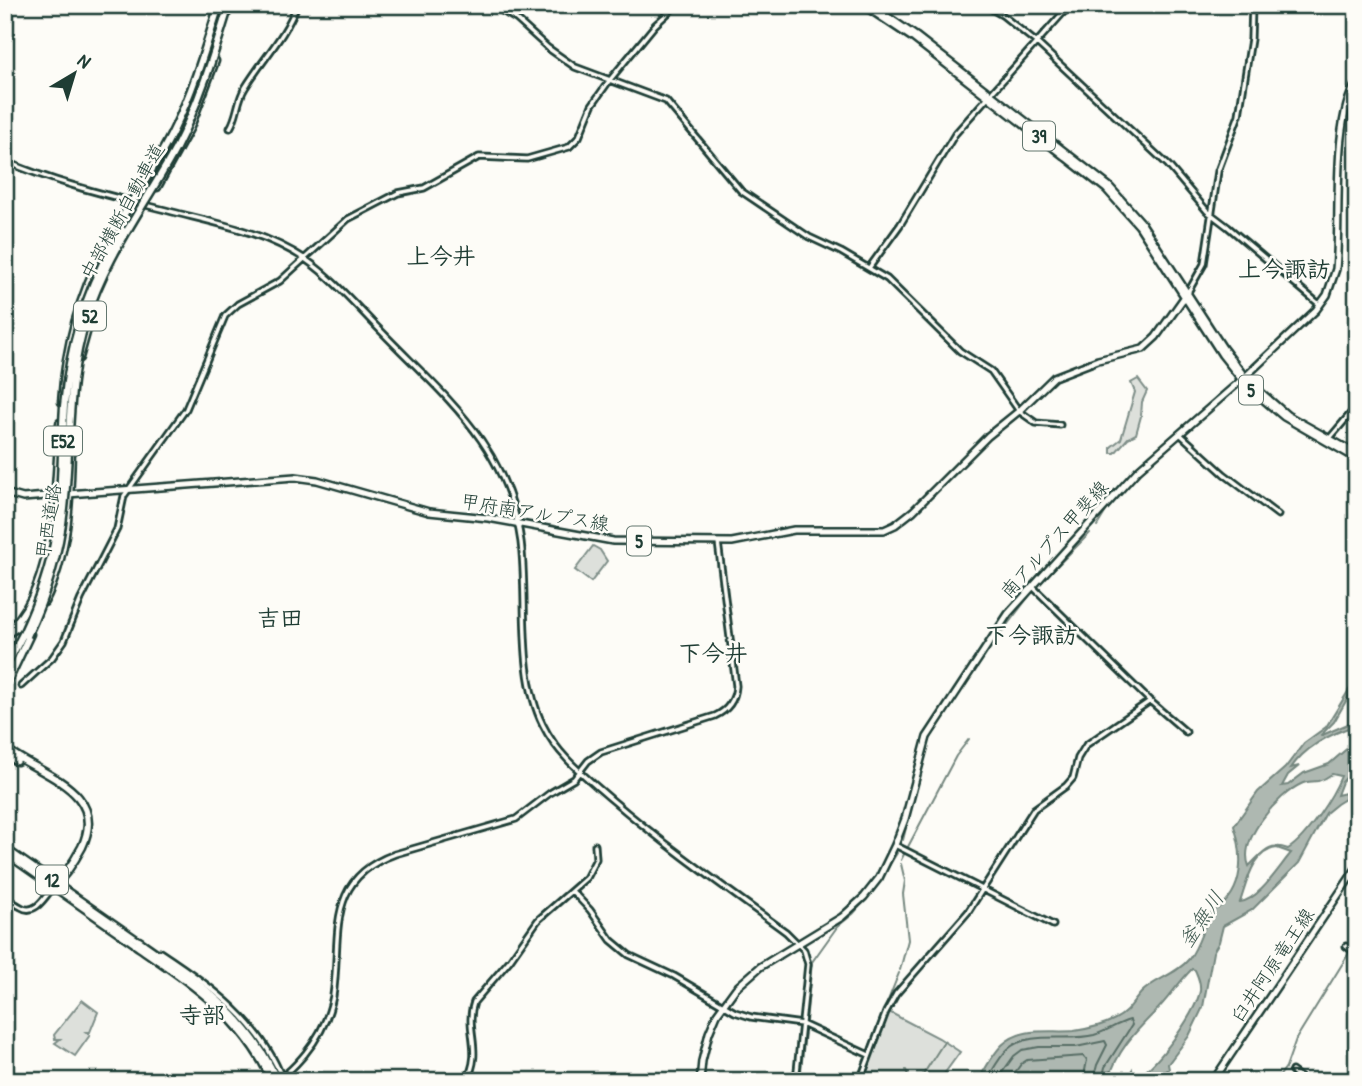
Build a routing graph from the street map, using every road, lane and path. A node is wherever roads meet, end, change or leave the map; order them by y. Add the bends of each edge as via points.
1 (219, 5) edge
2 (229, 5) edge
3 (297, 5) edge
4 (492, 5) edge
5 (677, 5) edge
6 (863, 5) edge
7 (871, 5) edge
8 (985, 5) edge
9 (1070, 5) edge
10 (1250, 6) edge
11 (1037, 43) junction
12 (609, 81) junction
13 (1357, 82) edge
14 (989, 94) junction
15 (230, 128) dead end
16 (5, 161) edge
17 (132, 201) junction
18 (146, 205) junction
19 (1212, 215) junction
20 (305, 259) junction
21 (869, 268) junction
22 (1186, 294) junction
23 (1320, 305) junction
24 (1243, 379) junction
25 (1224, 396) junction
26 (1357, 405) edge
27 (1270, 407) junction
28 (1019, 411) junction
29 (1059, 425) dead end
30 (1180, 435) junction
31 (1328, 441) junction
32 (1357, 456) edge
33 (128, 489) junction
34 (5, 492) edge
35 (70, 494) junction
36 (55, 496) junction
37 (1278, 515) dead end
38 (517, 524) junction
39 (718, 542) junction
40 (1032, 586) junction
41 (5, 634) edge
42 (25, 635) junction
43 (5, 656) edge
44 (5, 668) edge
45 (5, 680) edge
46 (21, 686) dead end
47 (5, 687) edge
48 (1150, 701) junction
49 (1186, 732) dead end
50 (5, 753) edge
51 (581, 773) junction
52 (595, 845) dead end
53 (895, 845) junction
54 (5, 848) edge
55 (5, 853) edge
56 (1357, 866) edge
57 (55, 884) junction
58 (982, 890) junction
59 (572, 891) junction
60 (5, 898) edge
61 (87, 911) junction
62 (99, 913) junction
63 (1053, 925) dead end
64 (138, 943) junction
65 (799, 943) junction
66 (1346, 946) dead end
67 (1357, 954) edge
68 (722, 1006) junction
69 (802, 1024) junction
70 (869, 1055) junction
71 (1292, 1072) dead end
72 (277, 1080) edge
73 (466, 1081) edge
74 (700, 1081) edge
75 (796, 1081) edge
76 (860, 1081) edge
77 (1213, 1081) edge
78 (1305, 1081) edge

1 - 17 highway, 甲西道路 / 52 via 181,113
2 - 18 highway, 甲西道路 / 52 via 196,113
2 - 42 highway, 中部横断自動車道 / E52, bridge via 181,132 109,250 87,300 66,390 59,512 46,574
2 - 42 highway, 中部横断自動車道 / E52, bridge via 191,115 113,253 85,321 71,391 60,537 49,584
3 - 15 street via 282,36 244,89
4 - 12 street via 575,67
5 - 12 street
6 - 14 main road, 39
7 - 14 main road, 39
8 - 11 street
9 - 11 street
10 - 19 street via 1251,39 1243,98 1221,163
11 - 14 street
11 - 19 street via 1168,165
12 - 20 street via 569,147 527,159 475,159 424,188 405,190 348,219
12 - 21 street via 666,101 741,191 809,237
13 - 23 main road, 南アルプス甲斐線 via 1345,107 1342,131 1336,269
14 - 21 street via 948,143
14 - 22 main road, 39 via 1120,196 1142,222
16 - 17 street
17 - 18 street
17 - 36 highway, 甲西道路 / 52 via 103,251 78,313 62,394
18 - 20 street via 258,234
18 - 35 highway, 甲西道路 / 52 via 106,274 86,331 71,414
19 - 22 street via 1204,264
19 - 23 street
20 - 33 street via 225,316 188,405
20 - 38 street via 462,414 499,466
21 - 28 street via 894,285 960,351 991,371
22 - 24 main road, 5
22 - 28 main road, 甲府南アルプス線 / 5 via 1143,349 1054,377
23 - 24 main road, 南アルプス甲斐線
24 - 25 main road, 南アルプス甲斐線
24 - 27 main road, 5
24 - 31 main road, 5
25 - 27 main road via 1244,388
25 - 30 main road, 南アルプス甲斐線
26 - 31 street
27 - 31 main road, 5
28 - 29 street via 1033,422
28 - 39 main road, 甲府南アルプス線 / 5 via 888,529 794,530
30 - 37 street
30 - 40 main road, 南アルプス甲斐線 via 1121,486
31 - 32 main road, 5
33 - 35 main road, 甲府南アルプス線 / 5
33 - 38 main road, 甲府南アルプス線 / 5 via 301,477 423,511
33 - 46 street via 117,529 64,641 49,662
34 - 36 main road, 甲府南アルプス線 / 5 via 23,498
35 - 36 main road, 甲府南アルプス線 / 5
35 - 41 highway, 甲西道路 / 52 via 51,586 36,612
36 - 41 highway, 甲西道路 / 52 via 36,587 24,613
38 - 39 main road, 甲府南アルプス線 / 5 via 613,541
38 - 51 street via 534,704 550,737
39 - 51 street via 736,686 730,705 715,716 601,752
40 - 48 street
40 - 53 main road, 南アルプス甲斐線 via 931,729
42 - 43 highway
42 - 44 highway, 中部横断自動車道 / E52
42 - 45 highway, 中部横断自動車道 / E52
42 - 47 highway
48 - 49 street
48 - 58 street via 1086,745 1073,778 1034,809
50 - 57 highway via 69,790 83,811 80,844
51 - 65 street via 665,845
51 - 72 street via 516,820 387,856 358,876 338,913 333,993 326,1019 306,1053
52 - 59 street via 593,868
53 - 58 street
53 - 65 main road, 南アルプス甲斐線 via 878,878 854,907
54 - 57 main road, 12
55 - 57 main road, 12
56 - 77 main road, 臼井阿原竜王線
57 - 60 street via 31,910
57 - 61 main road, 12
57 - 62 main road, 12
58 - 63 street
58 - 70 street via 958,925 897,994
59 - 68 street via 623,951
59 - 73 street via 538,920 474,1002 474,1063
61 - 64 main road, 12
61 - 72 street via 219,1010
62 - 64 main road, 12
62 - 72 street via 223,998 264,1042
64 - 72 highway, 12 via 202,986 235,1016
65 - 68 main road, 南アルプス甲斐線 via 751,974
65 - 69 street via 808,964
66 - 67 street
68 - 69 street via 751,1017
68 - 74 main road, 南アルプス甲斐線 via 707,1039
69 - 70 street
69 - 75 street
70 - 76 street
71 - 78 street

